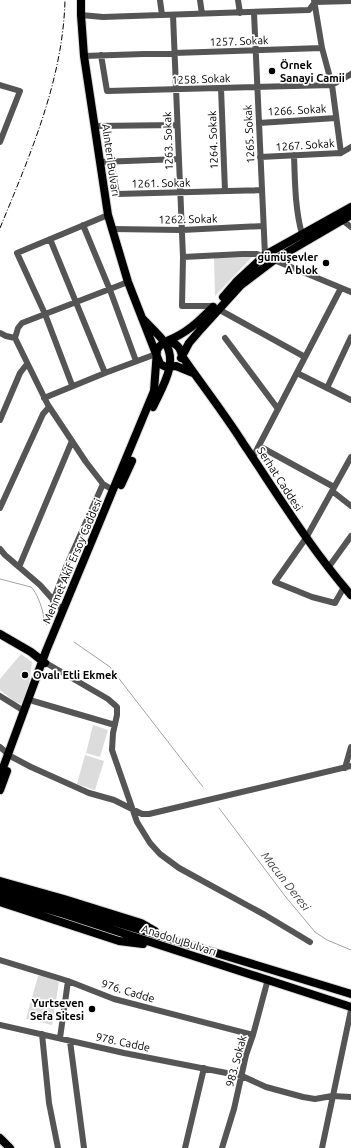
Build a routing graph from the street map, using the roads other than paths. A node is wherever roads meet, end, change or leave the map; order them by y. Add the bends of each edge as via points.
1 (81, 0) edge
2 (160, 0) edge
3 (200, 0) edge
4 (238, 0) edge
5 (314, 1) edge
6 (351, 1) edge
7 (240, 13) junction
8 (254, 13) junction
9 (202, 14) junction
10 (81, 15) junction
11 (162, 15) junction
12 (173, 15) junction
13 (322, 48) junction
14 (256, 50) junction
15 (175, 53) junction
16 (101, 55) junction
17 (84, 56) junction
18 (351, 74) edge
19 (0, 85) edge
20 (332, 85) junction
21 (257, 87) junction
22 (221, 88) junction
23 (176, 90) junction
24 (336, 118) junction
25 (259, 123) junction
26 (178, 124) junction
27 (95, 126) junction
28 (0, 142) edge
29 (351, 147) edge
30 (341, 153) junction
31 (294, 155) junction
32 (260, 157) junction
33 (179, 159) junction
34 (100, 162) junction
35 (111, 162) junction
36 (262, 190) junction
37 (225, 191) junction
38 (180, 193) junction
39 (351, 207) edge
40 (108, 215) junction
41 (351, 215) edge
42 (340, 217) junction
43 (84, 225) junction
44 (264, 226) junction
45 (351, 226) edge
46 (112, 229) junction
47 (182, 230) junction
48 (302, 234) junction
49 (50, 239) junction
50 (264, 256) junction
51 (183, 257) junction
52 (274, 260) junction
53 (128, 282) junction
54 (341, 288) junction
55 (110, 290) junction
56 (351, 292) edge
57 (77, 302) junction
58 (216, 308) junction
59 (45, 314) junction
60 (142, 318) junction
61 (198, 326) junction
62 (0, 333) edge
63 (351, 337) edge
64 (15, 338) junction
65 (225, 338) dead end
66 (165, 343) junction
67 (156, 354) junction
68 (182, 356) junction
69 (305, 357) junction
70 (136, 361) junction
71 (27, 364) junction
72 (173, 367) junction
73 (104, 373) junction
74 (194, 373) junction
75 (297, 373) junction
76 (72, 385) junction
77 (327, 388) junction
78 (44, 398) junction
79 (351, 400) edge
80 (49, 407) junction
81 (278, 409) junction
82 (0, 420) edge
83 (72, 441) junction
84 (259, 446) junction
85 (351, 457) edge
86 (253, 458) junction
87 (103, 484) junction
88 (333, 489) junction
89 (113, 490) junction
90 (351, 506) edge
91 (0, 508) edge
92 (86, 522) junction
93 (98, 527) junction
94 (351, 536) edge
95 (306, 538) junction
96 (0, 549) edge
97 (19, 567) junction
98 (328, 568) junction
99 (344, 587) junction
100 (351, 595) edge
101 (53, 601) junction
102 (63, 612) junction
103 (0, 634) edge
104 (42, 655) junction
105 (0, 696) edge
106 (33, 701) junction
107 (24, 711) junction
108 (115, 725) junction
109 (351, 746) edge
110 (0, 747) edge
111 (10, 756) junction
112 (348, 767) edge
113 (0, 776) edge
114 (0, 790) edge
115 (132, 810) junction
116 (0, 881) edge
117 (0, 887) edge
118 (0, 895) edge
119 (0, 902) edge
120 (170, 939) junction
121 (310, 942) dead end
122 (168, 948) junction
123 (0, 960) edge
124 (268, 979) junction
125 (68, 981) junction
126 (351, 984) edge
127 (350, 994) edge
128 (351, 1007) edge
129 (351, 1010) edge
130 (0, 1025) edge
131 (42, 1034) junction
132 (253, 1035) junction
133 (60, 1038) junction
134 (70, 1041) junction
135 (204, 1068) junction
136 (242, 1076) junction
137 (332, 1096) junction
138 (351, 1097) edge
139 (0, 1138) edge
140 (10, 1148) edge
141 (58, 1148) edge
142 (84, 1148) edge
143 (186, 1148) edge
144 (222, 1148) edge
145 (322, 1148) edge

1 - 10 main road, Alınteri Bulvarı
2 - 11 street
3 - 9 street
4 - 7 street
5 - 6 street
5 - 8 street via 308,10
5 - 13 street
7 - 8 street
7 - 9 street
8 - 14 street, 1265. Sokak
9 - 12 street
10 - 11 street
10 - 17 main road, Alınteri Bulvarı
11 - 12 street
12 - 15 street, 1263. Sokak
13 - 14 street, 1257. Sokak
13 - 20 street
14 - 15 street, 1257. Sokak
14 - 21 street, 1265. Sokak
15 - 16 street, 1257. Sokak
15 - 23 street, 1263. Sokak
16 - 17 street, 1257. Sokak
16 - 23 street, 1258. Sokak via 107,92
17 - 27 main road, Alınteri Bulvarı
18 - 20 street
19 - 28 street via 20,91
20 - 21 street, 1258. Sokak
20 - 24 street
21 - 22 street, 1258. Sokak
21 - 25 street, 1265. Sokak
22 - 23 street, 1258. Sokak
22 - 37 street, 1264. Sokak
23 - 26 street, 1263. Sokak
24 - 25 street, 1266. Sokak
24 - 30 street, 1267. Sokak
25 - 32 street, 1265. Sokak
26 - 27 street
26 - 33 street, 1263. Sokak
27 - 34 main road, Alınteri Bulvarı
29 - 30 street
30 - 31 street, 1267. Sokak
31 - 32 street, 1267. Sokak
31 - 48 street via 297,212
32 - 36 street, 1265. Sokak
33 - 35 street
33 - 38 street, 1263. Sokak
34 - 35 street
34 - 40 main road, Alınteri Bulvarı
35 - 38 street, 1261. Sokak via 117,194
36 - 37 street, 1261. Sokak
36 - 44 street, 1265. Sokak
37 - 38 street, 1261. Sokak
38 - 47 street, 1263. Sokak
39 - 42 main road
40 - 43 street
40 - 46 main road, Alınteri Bulvarı
41 - 42 main road
42 - 45 street
42 - 48 main road
42 - 52 main road
43 - 49 street
43 - 55 street
44 - 47 street, 1262. Sokak
44 - 50 street, 1265. Sokak
46 - 47 street, 1262. Sokak
46 - 53 main road, Alınteri Bulvarı
47 - 51 street, 1263. Sokak
48 - 50 main road
49 - 57 street
49 - 59 street via 17,253
50 - 51 street via 243,254
50 - 52 main road
50 - 58 main road via 236,282
51 - 58 street, 1263. Sokak via 182,306
52 - 54 street
52 - 58 main road
53 - 55 street
53 - 60 main road, Alınteri Bulvarı
54 - 56 street
54 - 69 street
55 - 57 street
55 - 70 street
57 - 59 street
57 - 73 street
58 - 61 main road
58 - 69 street
59 - 64 street via 22,323
59 - 76 street
60 - 66 main road, Alınteri Bulvarı
60 - 67 main road, Alınteri Bulvarı
61 - 66 main road
61 - 68 main road
62 - 64 street
63 - 77 street
64 - 71 street
65 - 81 street
66 - 67 main road via 159,347
66 - 68 main road, Serhat Caddesi via 177,344
66 - 72 main road, Mehmet Akif Ersoy Caddesi
67 - 70 street
67 - 72 main road via 160,364
67 - 89 main road, Mehmet Akif Ersoy Caddesi via 154,391
68 - 72 main road
68 - 74 main road, Serhat Caddesi
69 - 75 street
70 - 73 street
71 - 78 street
71 - 82 street via 20,373
72 - 74 main road
72 - 104 main road, Mehmet Akif Ersoy Caddesi
73 - 76 street
74 - 86 main road, Serhat Caddesi
75 - 77 street
75 - 81 street
76 - 78 street
77 - 79 street
78 - 80 street
80 - 83 street
80 - 91 street via 43,414
81 - 84 street
83 - 87 street
83 - 97 street
84 - 86 street
84 - 88 street
85 - 88 street
86 - 95 main road, Serhat Caddesi
87 - 89 street
87 - 92 street
88 - 90 street
88 - 95 street
89 - 93 main road, Mehmet Akif Ersoy Caddesi
92 - 93 street
92 - 101 street
93 - 102 main road, Mehmet Akif Ersoy Caddesi
94 - 98 street
95 - 98 main road, Serhat Caddesi
95 - 99 street via 275,582 335,603
96 - 97 street
97 - 101 street via 40,585
98 - 99 main road, Serhat Caddesi
99 - 100 main road, Serhat Caddesi
101 - 102 street
102 - 104 main road, Mehmet Akif Ersoy Caddesi
103 - 104 main road
104 - 106 main road, Mehmet Akif Ersoy Caddesi
104 - 107 main road, Mehmet Akif Ersoy Caddesi
104 - 108 street via 117,707
105 - 107 street
106 - 108 street
106 - 111 main road, Mehmet Akif Ersoy Caddesi
107 - 111 main road, Mehmet Akif Ersoy Caddesi
108 - 115 street via 112,750
109 - 112 street
110 - 111 street
111 - 113 main road, Mehmet Akif Ersoy Caddesi
111 - 114 main road, Mehmet Akif Ersoy Caddesi
111 - 115 street
112 - 115 street via 149,814
115 - 121 street via 144,835 169,862
116 - 120 main road via 141,923
117 - 120 main road, Anadolu Bulvarı
118 - 122 main road, Anadolu Bulvarı
119 - 122 main road via 119,941
120 - 127 main road, Anadolu Bulvarı
122 - 124 main road, Anadolu Bulvarı
123 - 125 street, 976. Cadde
124 - 128 main road, Anadolu Bulvarı
124 - 132 street, 983. Sokak
125 - 132 street, 976. Cadde via 114,999
125 - 133 street
126 - 127 main road
129 - 137 street
130 - 131 street, 978. Cadde
131 - 133 street, 978. Cadde
131 - 141 street via 49,1103
132 - 136 street, 983. Sokak
133 - 134 street, 978. Cadde
134 - 135 street, 978. Cadde
134 - 142 street
135 - 136 street, 978. Cadde
135 - 143 street
136 - 137 street, 978. Cadde via 266,1087 303,1097 315,1099
136 - 144 street, 983. Sokak
137 - 138 street, 978. Cadde
137 - 145 street
139 - 140 main road

